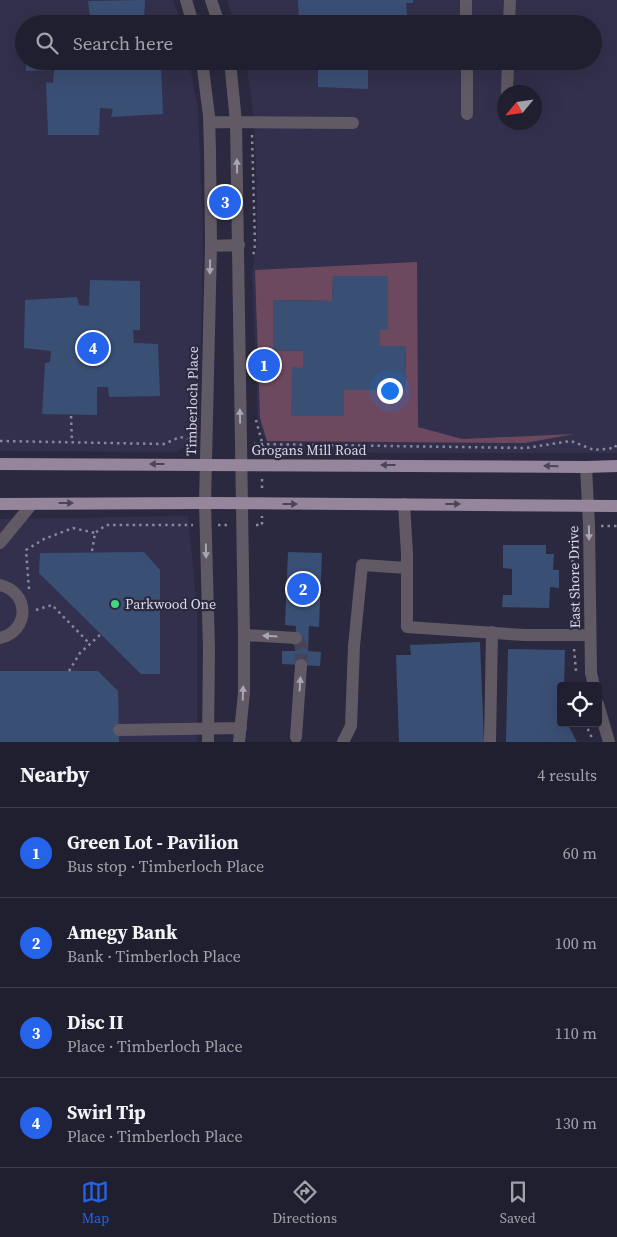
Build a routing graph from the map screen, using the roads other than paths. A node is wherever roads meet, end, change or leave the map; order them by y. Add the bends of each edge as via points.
1 (186, 0) edge
2 (210, 0) edge
3 (466, 0) edge
4 (510, 0) edge
5 (190, 15) edge
6 (216, 15) edge
7 (466, 15) edge
8 (509, 15) edge
9 (203, 70) edge
10 (231, 70) edge
11 (467, 70) edge
12 (508, 70) edge
13 (507, 85) edge
14 (467, 114) dead end
15 (210, 122) junction
16 (236, 122) junction
17 (353, 123) dead end
18 (239, 245) junction
19 (211, 246) junction
20 (0, 464) edge
21 (206, 464) junction
22 (241, 465) junction
23 (617, 466) edge
24 (586, 467) junction
25 (205, 503) junction
26 (241, 503) junction
27 (0, 504) edge
28 (32, 504) junction
29 (404, 504) junction
30 (588, 506) junction
31 (617, 506) edge
32 (0, 543) edge
33 (407, 568) junction
34 (0, 585) edge
35 (492, 632) junction
36 (244, 635) junction
37 (590, 635) junction
38 (0, 638) edge
39 (296, 638) dead end
40 (301, 665) tunnel mouth
41 (593, 682) edge
42 (602, 718) edge
43 (241, 728) junction
44 (118, 730) dead end
45 (207, 736) edge
46 (296, 737) dead end
47 (239, 742) edge
48 (343, 742) edge
49 (490, 742) edge
50 (609, 742) edge

1 - 5 street
2 - 6 street
3 - 7 street
4 - 8 street
9 - 15 street, Timberloch Place
10 - 16 street
11 - 14 street
12 - 13 street
15 - 16 street
15 - 19 street, Timberloch Place
16 - 17 street
18 -> 16 street
18 - 19 street
22 -> 18 street
19 -> 21 street, Timberloch Place
21 -> 20 main road, Grogans Mill Road
21 - 22 main road, Grogans Mill Road
21 - 25 street, Timberloch Place
24 -> 22 main road, Grogans Mill Road
22 - 26 street
23 - 24 main road, Grogans Mill Road
24 - 30 street, East Shore Drive
25 - 26 main road
28 -> 25 main road
25 -> 45 street, Timberloch Place via 209,649
26 -> 29 main road
26 - 36 street
27 - 28 main road
28 - 32 street
29 -> 30 main road
29 - 33 street
30 - 31 main road
30 -> 37 street, East Shore Drive
33 - 35 street via 407,627
33 - 48 street via 362,565 351,726
34 - 38 street via 16,593 23,614 16,630
35 - 37 street
35 - 49 street
39 -> 36 street
43 -> 36 street
37 - 41 street, East Shore Drive
46 -> 40 street
42 - 50 street
43 - 45 street
43 - 47 street
44 - 45 street

